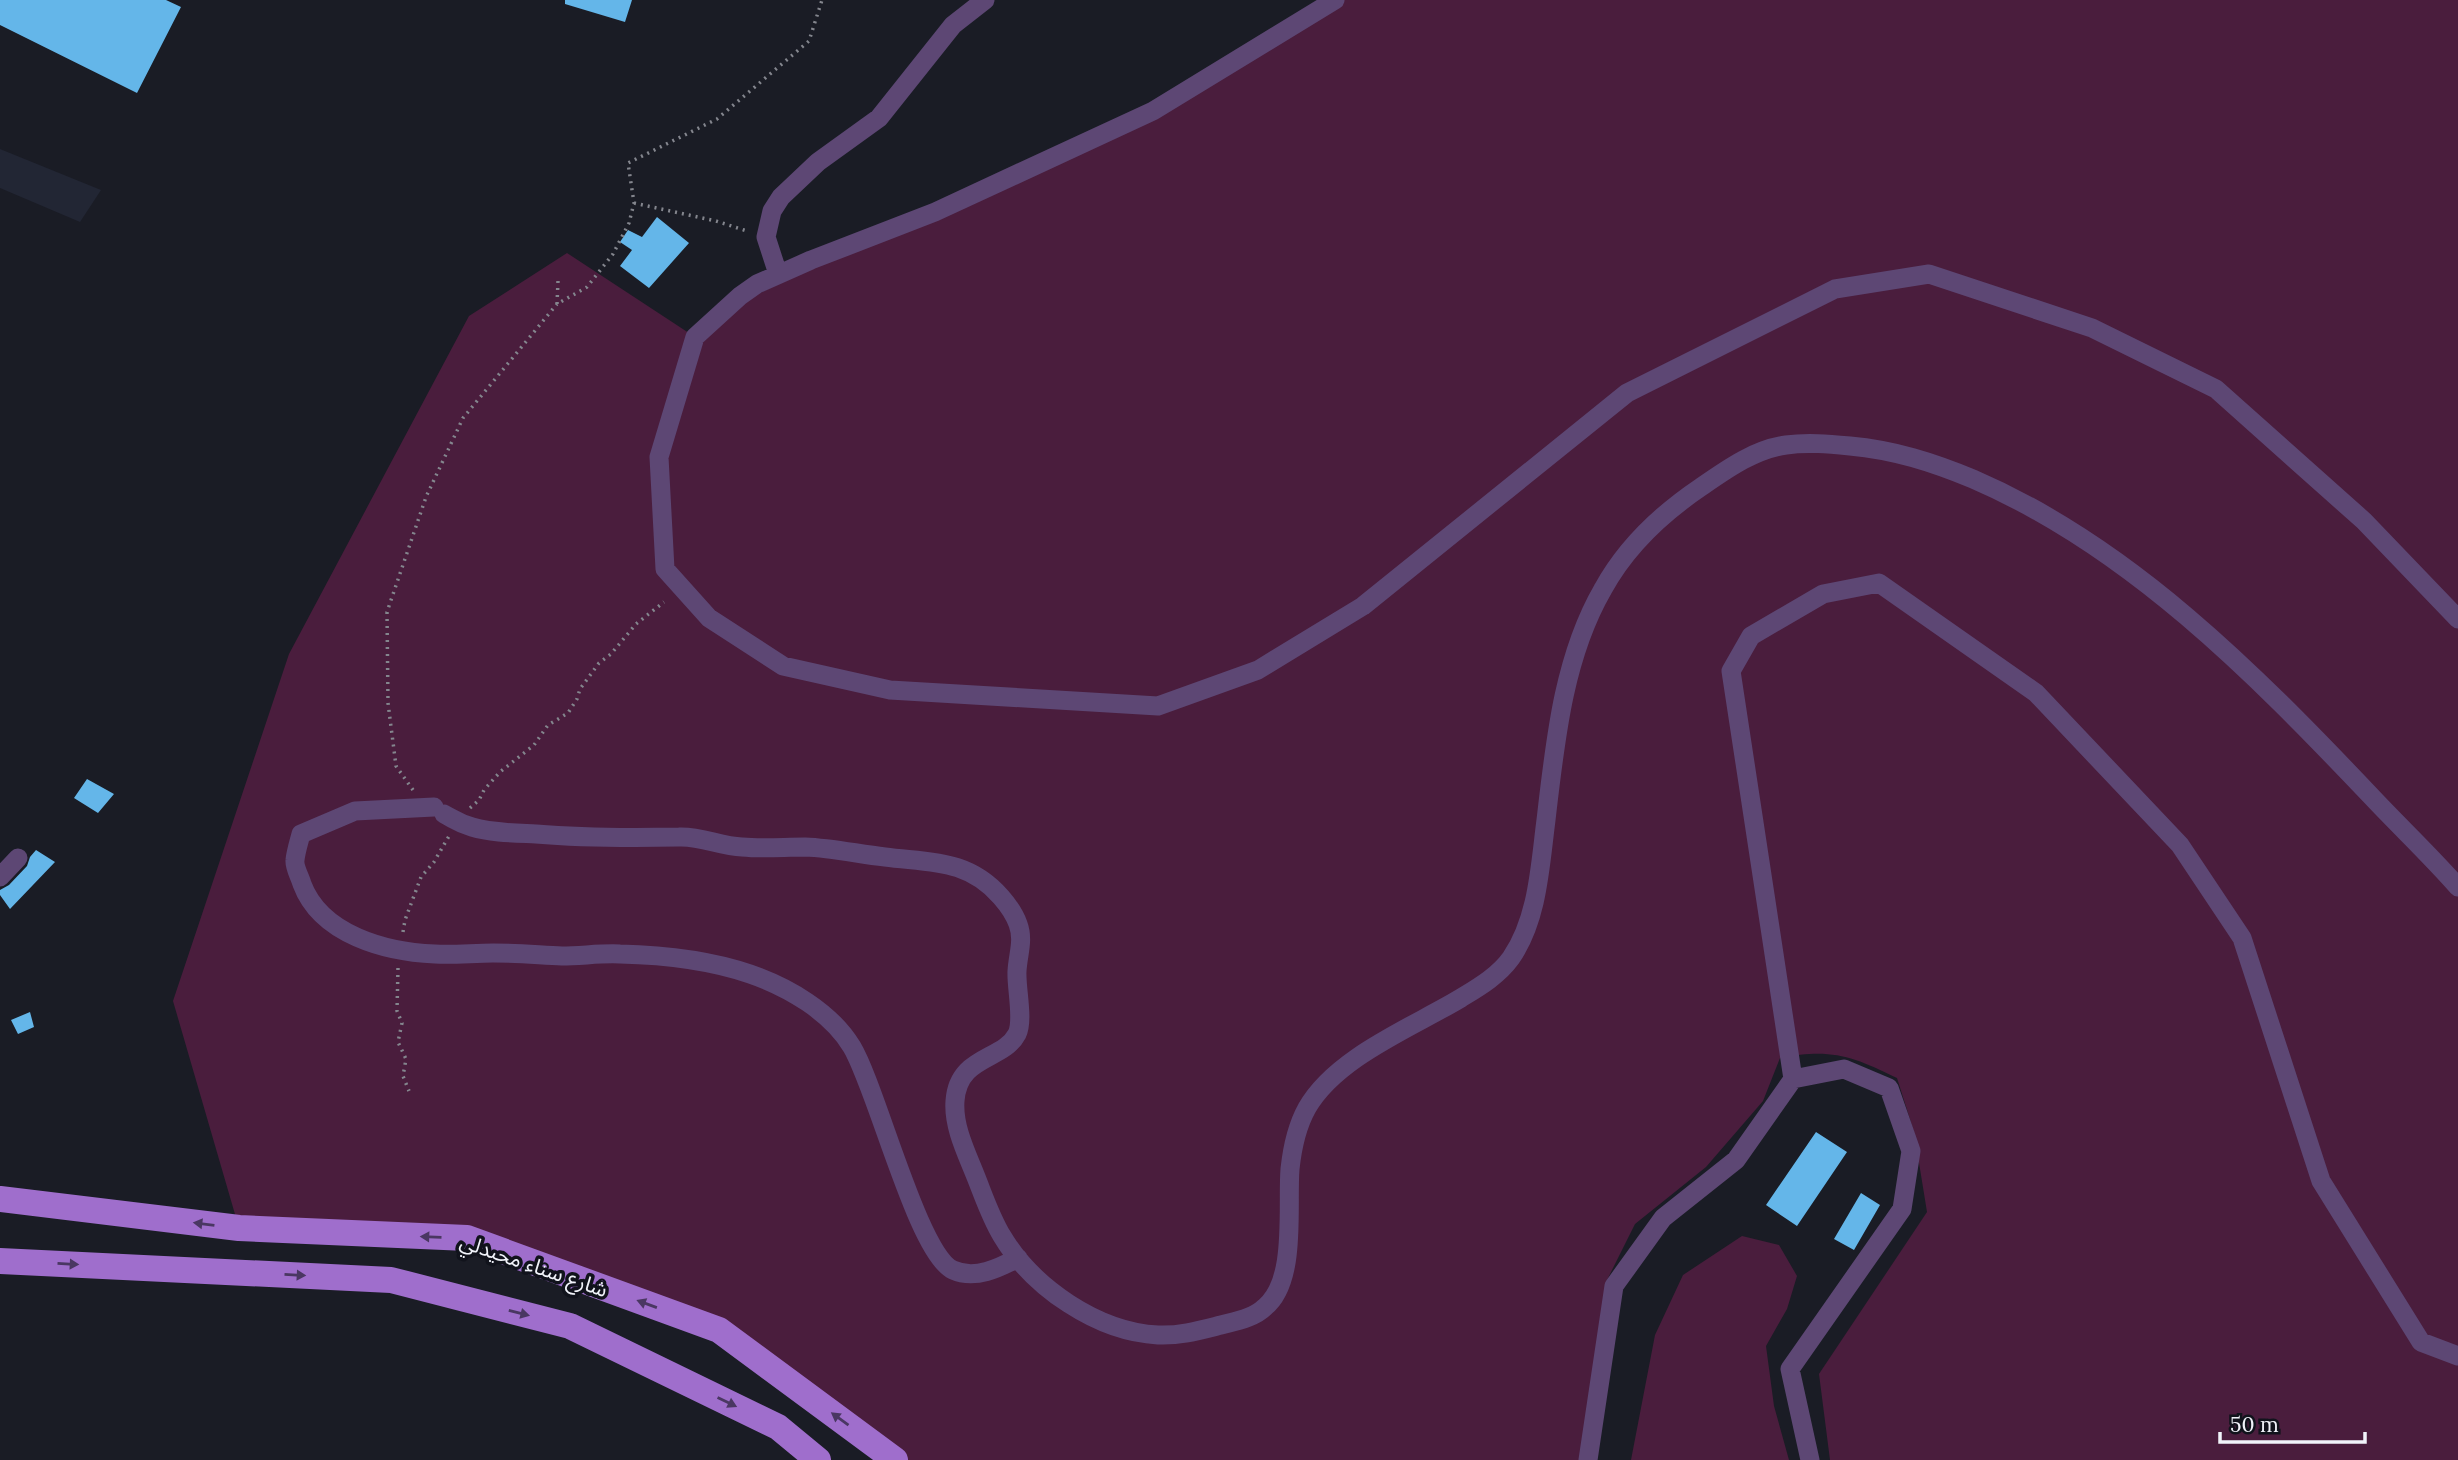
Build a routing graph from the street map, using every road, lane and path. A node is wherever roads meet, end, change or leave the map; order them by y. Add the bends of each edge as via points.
1 (822, 0) edge
2 (985, 0) edge
3 (1335, 0) edge
4 (634, 203) junction
5 (766, 237) junction
6 (778, 274) junction
7 (558, 281) dead end
8 (556, 304) junction
9 (664, 601) dead end
10 (2458, 618) edge
11 (446, 815) junction
12 (18, 858) dead end
13 (0, 877) edge
14 (2458, 887) edge
15 (400, 949) junction
16 (1793, 1079) junction
17 (409, 1091) dead end
18 (0, 1199) edge
19 (1018, 1258) junction
20 (0, 1261) edge
21 (2458, 1356) edge
22 (818, 1460) edge
23 (895, 1460) edge
24 (1588, 1460) edge
25 (1810, 1460) edge

1 - 4 path via 809,41 727,111 628,163
2 - 5 street via 953,25 879,118 794,182 772,211
3 - 6 street via 1153,111 935,212
4 - 5 path
4 - 8 path via 613,254 587,287
5 - 6 street
6 - 10 street via 740,296 695,337 659,457 665,569 709,618 783,666 890,690 1158,706 1258,670 1363,606 1627,393 1835,289 1929,274 2092,328 2216,389 2364,521
7 - 8 path
8 - 11 path via 463,418 426,497 387,612 388,703 396,766 414,793
9 - 11 path via 598,663 568,713 548,725 534,745 500,772 469,809
11 - 15 path via 405,920
11 - 15 street via 355,811 301,834 294,862 306,895 322,916 338,928
11 - 19 street via 480,830 651,839 684,836 739,847 850,850 959,868 983,879 1020,928 1019,1023 1011,1042 962,1077 954,1106 957,1126 989,1209
12 - 13 street
14 - 19 street via 2321,743 2217,644 2146,584 2045,514 1922,458 1898,452 1813,443 1768,449 1712,480 1653,524 1597,598 1570,674 1533,906 1513,955 1480,987 1383,1040 1343,1070 1308,1105 1290,1165 1287,1254 1278,1291 1269,1305 1224,1324 1154,1335 1106,1322 1069,1303
15 - 17 path via 397,1011 402,1024 398,1042 406,1059 403,1076
15 - 19 street via 434,954 673,958 719,965 776,985 825,1016 852,1047 926,1237 945,1266 956,1272 986,1272
16 - 21 street via 1731,671 1751,636 1823,594 1879,583 2036,693 2180,845 2242,938 2320,1181 2421,1342
16 - 24 street via 1736,1160 1663,1218 1615,1286
16 - 25 street via 1844,1069 1889,1088 1910,1151 1902,1209 1790,1369
23 -> 18 main road, شارع سناء محيدلي via 719,1330 467,1238 239,1228
20 -> 22 main road via 391,1280 570,1326 778,1427

